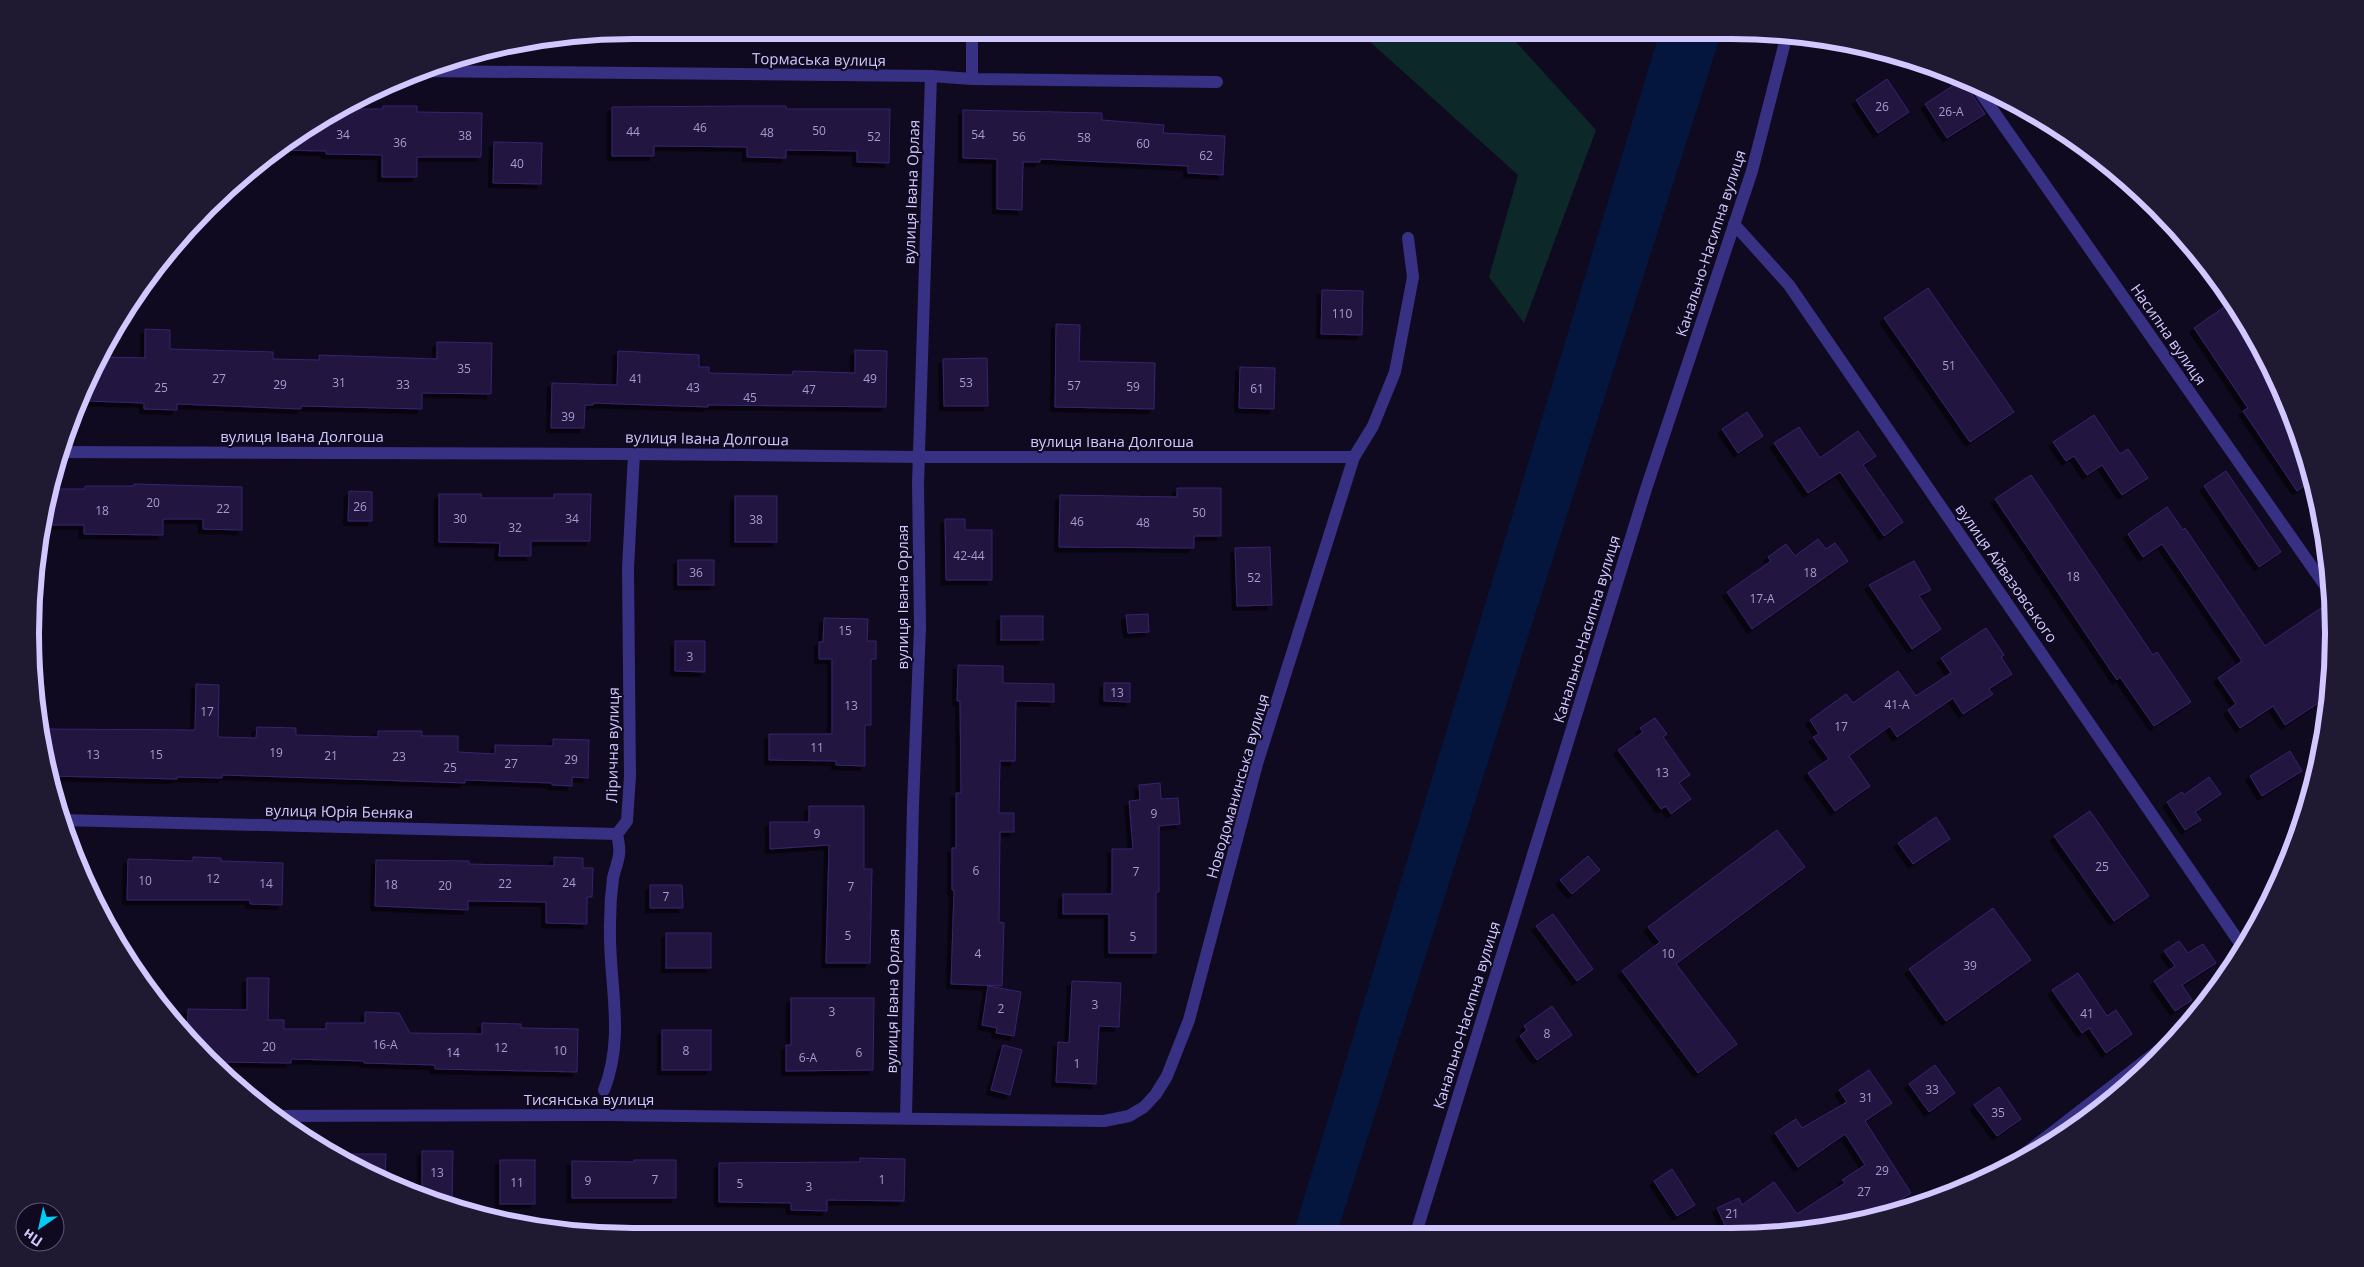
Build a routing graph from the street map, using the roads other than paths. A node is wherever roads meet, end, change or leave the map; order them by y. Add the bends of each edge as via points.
1 (972, 39) edge
2 (1785, 42) edge
3 (439, 71) edge
4 (931, 76) junction
5 (972, 79) junction
6 (1217, 82) dead end
7 (1983, 95) edge
8 (1734, 224) junction
9 (1408, 238) dead end
10 (67, 452) edge
11 (634, 454) junction
12 (920, 457) junction
13 (1354, 457) junction
14 (2323, 582) edge
15 (69, 820) edge
16 (617, 834) junction
17 (2239, 942) edge
18 (2140, 1064) edge
19 (604, 1090) dead end
20 (286, 1116) edge
21 (906, 1117) junction
22 (2043, 1139) edge
23 (1418, 1228) edge

1 - 5 street
2 - 8 street, Канально-Насипна вулиця via 1752,171
3 - 4 street, Тормаська вулиця
4 - 5 street, Тормаська вулиця
4 - 12 street, вулиця Івана Орлая
5 - 6 street, Тормаська вулиця
7 - 14 street, Насипна вулиця
8 - 17 street, вулиця Айвазовського via 1789,285
8 - 23 street, Канально-Насипна вулиця via 1644,499
9 - 13 street, Новодоманинська вулиця via 1413,277 1395,372 1373,426
10 - 11 street, вулиця Івана Долгоша
11 - 12 street, вулиця Івана Долгоша
11 - 16 street, Лірична вулиця via 628,568 630,776 627,821
12 - 13 street, вулиця Івана Долгоша
12 - 21 street, вулиця Івана Орлая via 920,627
13 - 21 street, Новодоманинська вулиця via 1257,764 1189,1020 1167,1076 1156,1094 1129,1116 1104,1121
15 - 16 street, вулиця Юрія Беняка
16 - 19 street via 621,852 613,879 610,925 616,1033 612,1070
18 - 22 street
20 - 21 street, Тисянська вулиця

